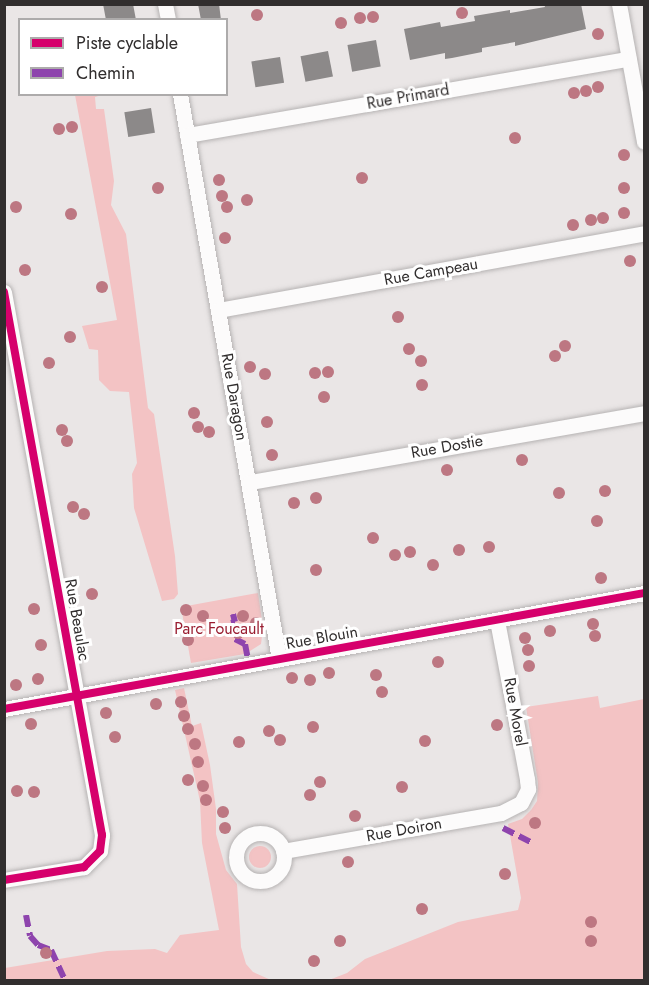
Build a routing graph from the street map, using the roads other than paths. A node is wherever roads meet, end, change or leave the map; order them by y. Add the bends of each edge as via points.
1 (619, 4) edge
2 (629, 59) junction
3 (180, 96) edge
4 (187, 135) junction
5 (645, 142) edge
6 (645, 233) edge
7 (4, 292) edge
8 (218, 310) junction
9 (645, 413) edge
10 (250, 482) junction
11 (645, 593) edge
12 (497, 620) junction
13 (279, 659) junction
14 (76, 696) junction
15 (4, 709) edge
16 (521, 803) joint
17 (284, 851) dead end
18 (4, 880) edge

1 - 2 street
2 - 4 street, Rue Primard
2 - 5 street
3 - 4 street, Rue Daragon
4 - 8 street, Rue Daragon
6 - 8 street, Rue Campeau
7 - 14 street, Rue Beaulac
8 - 10 street, Rue Daragon
9 - 10 street, Rue Dostie
10 - 13 street, Rue Daragon
11 - 12 street, Rue Blouin
12 - 13 street, Rue Blouin
12 - 16 street, Rue Morel via 527,779 528,789
13 - 14 street, Rue Blouin
14 - 15 street, Rue Blouin
14 - 18 street, Rue Beaulac via 102,835 99,851 84,867
16 - 17 street, Rue Doiron via 501,813

